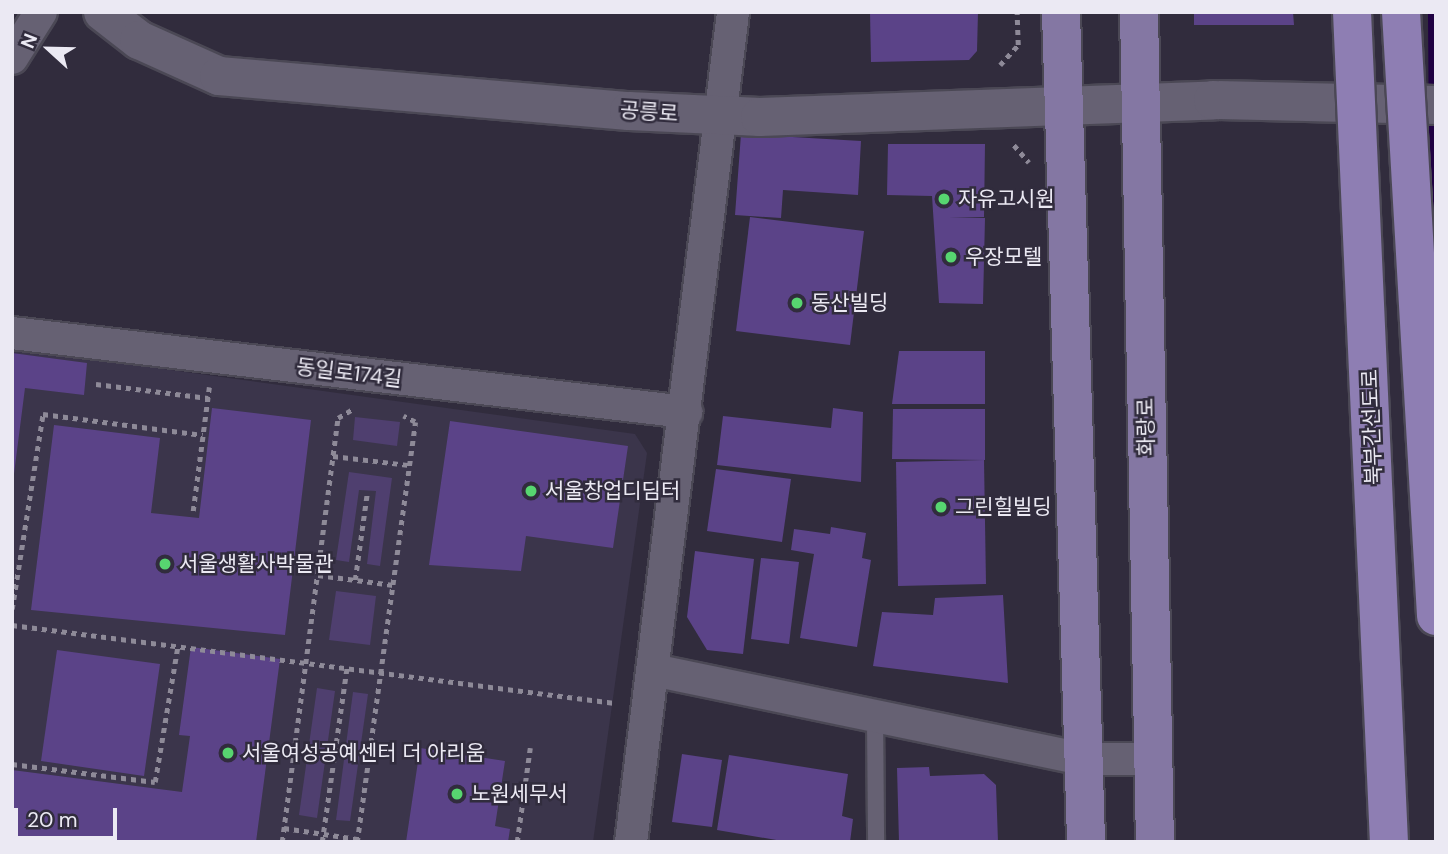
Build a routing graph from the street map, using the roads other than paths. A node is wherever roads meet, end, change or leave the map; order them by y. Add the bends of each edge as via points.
1 (41, 12) edge
2 (103, 12) edge
3 (733, 12) edge
4 (1061, 12) edge
5 (1139, 12) edge
6 (1352, 12) edge
7 (1401, 12) edge
8 (12, 58) edge
9 (1139, 105) junction
10 (1436, 105) edge
11 (1062, 109) junction
12 (724, 117) junction
13 (12, 333) edge
14 (686, 412) junction
15 (1436, 616) edge
16 (653, 670) junction
17 (875, 716) junction
18 (1083, 759) junction
19 (1154, 759) junction
20 (631, 842) edge
21 (876, 842) edge
22 (1086, 842) edge
23 (1155, 842) edge
24 (1389, 842) edge

1 - 8 street
2 - 12 street, 공릉로 via 139,40 219,76
3 - 12 street
4 - 11 main road
5 - 9 main road, 화랑로
6 - 24 highway, 북부간선도로, bridge
7 - 15 highway, bridge
9 - 10 street, 공릉로, bridge via 1213,100
9 - 11 street, 공릉로
9 - 19 main road, 화랑로
11 - 12 street, 공릉로
11 - 18 main road
12 - 14 street
13 - 14 street, 동일로174길
14 - 16 street
16 - 17 street
16 - 20 street
17 - 18 street
17 - 21 lane
18 - 19 street
18 - 22 main road
19 - 23 main road, 화랑로

